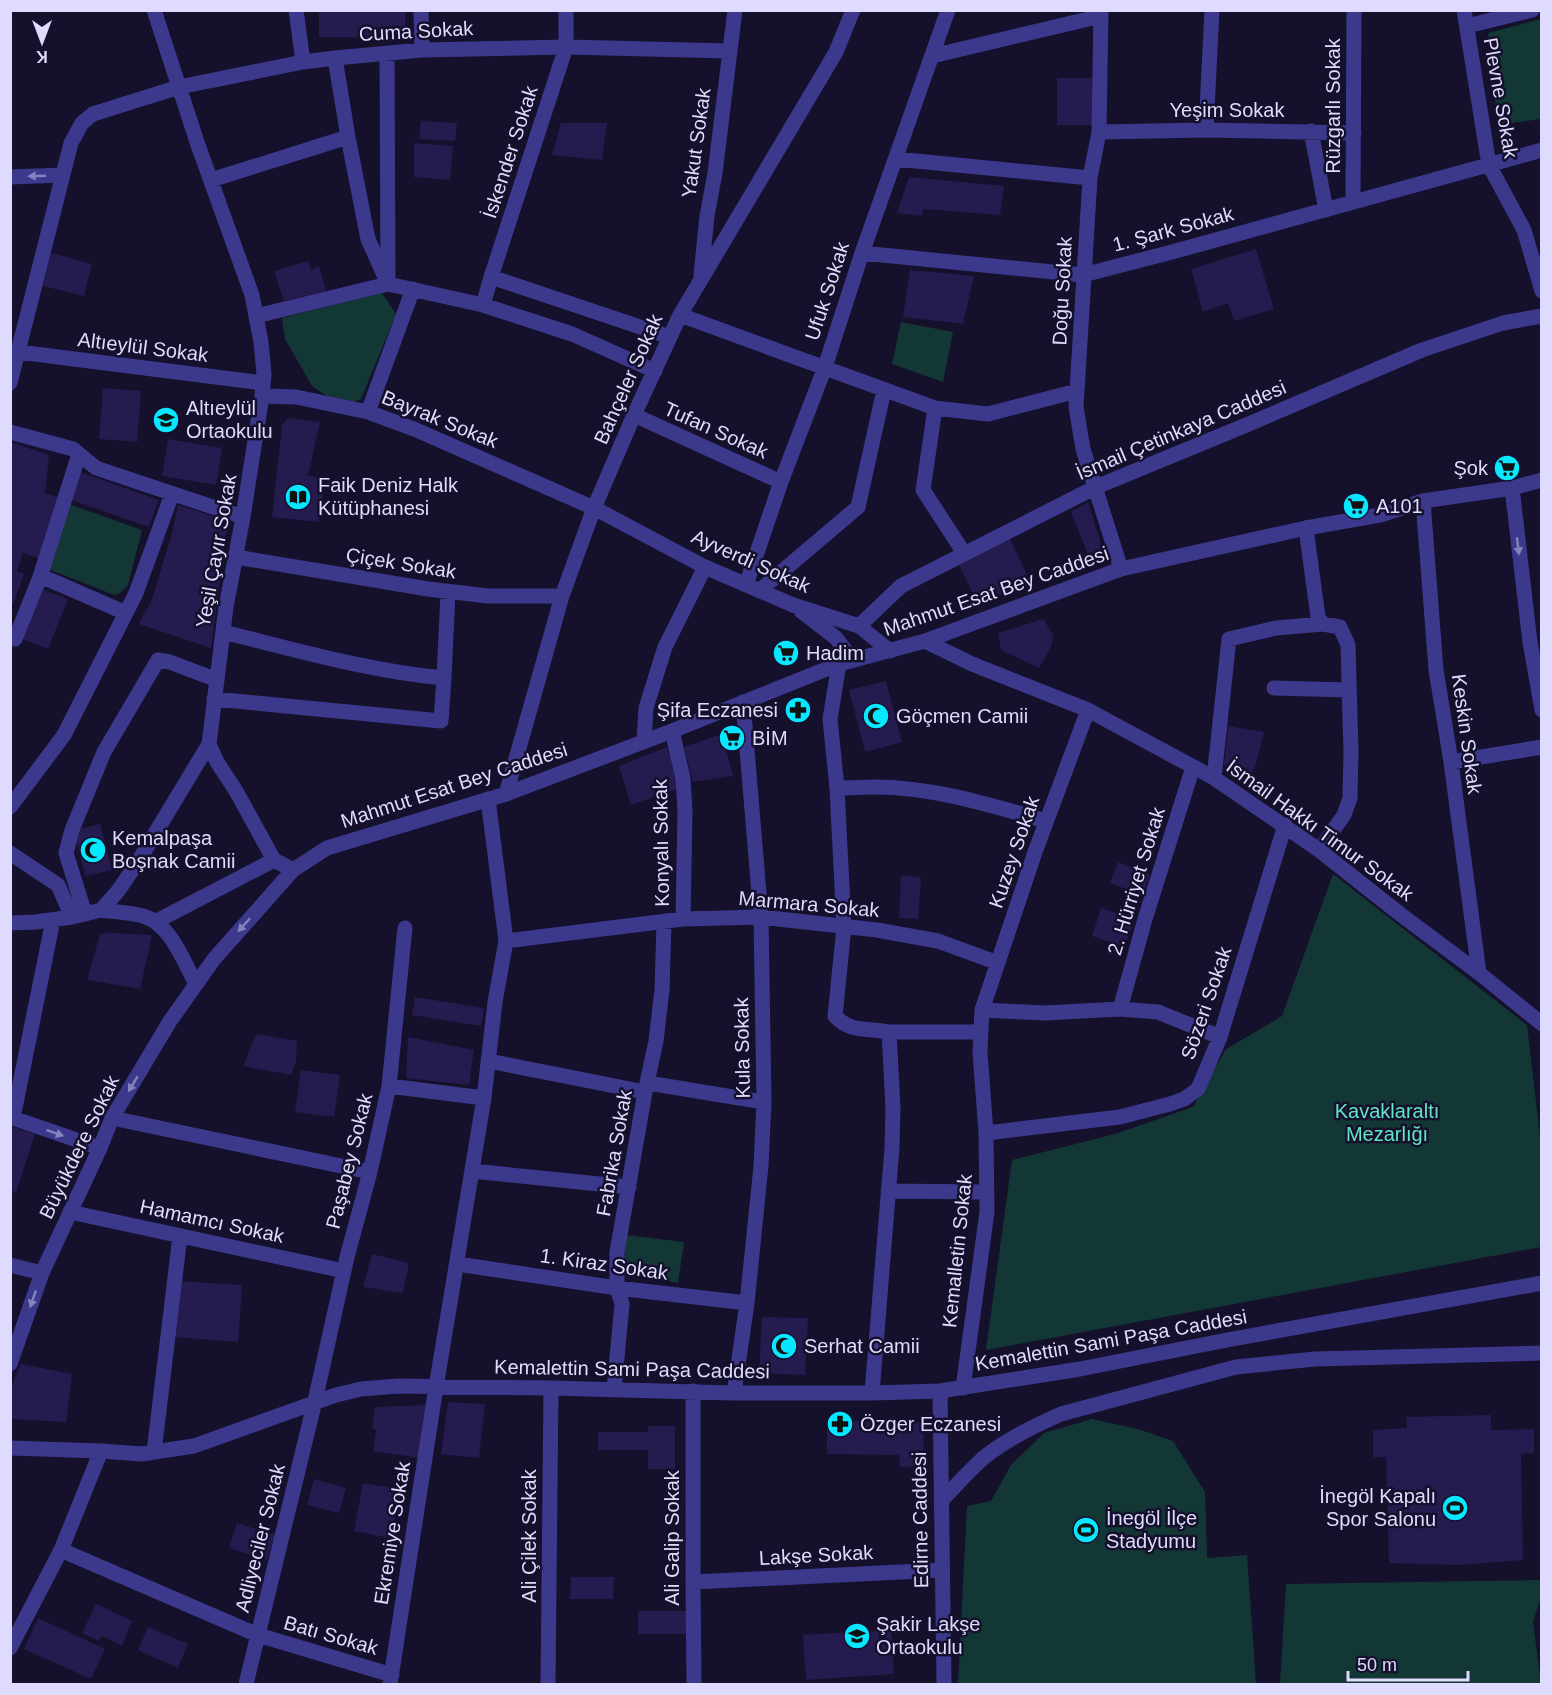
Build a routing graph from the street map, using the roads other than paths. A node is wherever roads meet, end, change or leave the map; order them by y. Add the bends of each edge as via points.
1 (154, 10) edge
2 (296, 10) edge
3 (421, 10) edge
4 (566, 10) edge
5 (735, 10) edge
6 (854, 10) edge
7 (948, 10) edge
8 (1212, 10) edge
9 (1354, 10) edge
10 (1532, 10) edge
11 (1101, 13) edge
12 (1465, 18) edge
13 (566, 47) junction
14 (422, 50) junction
15 (729, 51) junction
16 (387, 53) junction
17 (932, 56) junction
18 (335, 58) junction
19 (303, 62) junction
20 (179, 87) junction
21 (1206, 130) junction
22 (1311, 131) junction
23 (1099, 132) junction
24 (1354, 133) junction
25 (348, 137) junction
26 (1542, 150) edge
27 (896, 159) junction
28 (1489, 165) junction
29 (63, 175) junction
30 (10, 177) edge
31 (1090, 178) junction
32 (211, 180) junction
33 (1353, 201) junction
34 (1326, 210) junction
35 (862, 254) junction
36 (1083, 275) junction
37 (491, 277) junction
38 (701, 281) junction
39 (388, 284) junction
40 (413, 289) junction
41 (1542, 291) edge
42 (483, 305) junction
43 (680, 315) junction
44 (256, 316) junction
45 (1542, 316) edge
46 (670, 338) junction
47 (19, 352) junction
48 (825, 367) junction
49 (655, 371) junction
50 (11, 377) edge
51 (263, 390) junction
52 (884, 390) junction
53 (1077, 391) junction
54 (935, 408) junction
55 (368, 412) junction
56 (634, 415) junction
57 (10, 432) edge
58 (79, 454) junction
59 (1542, 480) edge
60 (781, 482) junction
61 (1096, 487) junction
62 (1512, 488) junction
63 (172, 494) junction
64 (1423, 501) junction
65 (594, 508) junction
66 (243, 517) junction
67 (1306, 528) junction
68 (964, 553) junction
69 (236, 557) junction
70 (705, 567) junction
71 (1121, 569) junction
72 (40, 578) junction
73 (753, 588) junction
74 (448, 591) junction
75 (562, 596) junction
76 (793, 605) junction
77 (126, 613) junction
78 (1323, 624) junction
79 (859, 626) junction
80 (223, 632) junction
81 (925, 641) junction
82 (12, 642) edge
83 (890, 651) junction
84 (846, 662) junction
85 (444, 678) junction
86 (217, 680) junction
87 (1274, 688) dead end
88 (1348, 690) junction
89 (214, 699) junction
90 (742, 702) junction
91 (1088, 710) junction
92 (1542, 710) edge
93 (672, 731) junction
94 (644, 741) junction
95 (209, 744) junction
96 (1542, 747) edge
97 (1451, 762) junction
98 (1193, 767) junction
99 (1214, 778) junction
100 (837, 788) junction
101 (506, 794) junction
102 (488, 799) junction
103 (10, 807) edge
104 (1046, 821) junction
105 (1285, 825) junction
106 (1319, 850) junction
107 (10, 853) edge
108 (274, 861) junction
109 (288, 875) junction
110 (101, 910) junction
111 (79, 916) junction
112 (761, 917) junction
113 (683, 919) junction
114 (53, 920) junction
115 (155, 922) junction
116 (664, 922) junction
117 (10, 923) edge
118 (844, 927) junction
119 (405, 928) dead end
120 (506, 941) junction
121 (998, 963) junction
122 (1479, 973) junction
123 (196, 984) junction
124 (1120, 1009) junction
125 (982, 1010) junction
126 (1542, 1024) edge
127 (889, 1032) junction
128 (981, 1032) junction
129 (1220, 1037) junction
130 (489, 1061) junction
131 (388, 1086) junction
132 (646, 1087) junction
133 (484, 1098) junction
134 (764, 1102) junction
135 (12, 1118) edge
136 (112, 1118) junction
137 (986, 1133) junction
138 (100, 1148) junction
139 (472, 1171) junction
140 (370, 1172) junction
141 (629, 1187) junction
142 (888, 1191) junction
143 (987, 1192) junction
144 (70, 1212) junction
145 (180, 1236) junction
146 (456, 1264) junction
147 (10, 1265) edge
148 (344, 1271) junction
149 (42, 1273) junction
150 (1542, 1283) edge
151 (616, 1288) junction
152 (747, 1303) junction
153 (1542, 1353) edge
154 (10, 1364) edge
155 (436, 1387) junction
156 (551, 1388) junction
157 (963, 1388) junction
158 (614, 1390) junction
159 (693, 1391) junction
160 (940, 1391) junction
161 (734, 1393) junction
162 (872, 1393) junction
163 (315, 1401) junction
164 (10, 1448) edge
165 (101, 1451) junction
166 (153, 1452) junction
167 (941, 1501) junction
168 (61, 1550) junction
169 (942, 1570) junction
170 (693, 1582) junction
171 (258, 1635) junction
172 (10, 1648) edge
173 (391, 1680) edge
174 (246, 1684) edge
175 (549, 1684) edge
176 (694, 1684) edge
177 (944, 1684) edge

1 - 20 street, Yeşil Çayır Sokak
2 - 19 street
3 - 14 street
4 - 13 street, İskender Sokak
5 - 15 street, Yakut Sokak
6 - 38 street, Bahçeler Sokak via 836,52
7 - 17 street, Ufuk Sokak
8 - 21 street
9 - 24 street, Rüzgarlı Sokak
10 - 12 street
11 - 17 street
11 - 23 street, Doğu Sokak
12 - 28 street, Plevne Sokak
13 - 14 street, Cuma Sokak
13 - 15 street, Cuma Sokak
13 - 37 street, İskender Sokak
14 - 16 street, Cuma Sokak
15 - 38 street, Yakut Sokak
16 - 18 street, Cuma Sokak
16 - 39 street
17 - 27 street, Ufuk Sokak
18 - 19 street, Cuma Sokak
18 - 25 street
19 - 20 street, Cuma Sokak
20 - 29 street, Cuma Sokak via 93,114 82,123 71,143
20 - 32 street, Yeşil Çayır Sokak
21 - 22 street, Yeşim Sokak
21 - 23 street, Yeşim Sokak
22 - 24 street, Yeşim Sokak
22 - 34 street
23 - 31 street, Doğu Sokak
24 - 33 street, Rüzgarlı Sokak
25 - 32 street
25 - 39 street via 368,239
26 - 28 street, 1. Şark Sokak
27 - 31 street
27 - 35 street, Ufuk Sokak
28 - 33 street, 1. Şark Sokak
28 - 41 street, Plevne Sokak via 1524,230
29 -> 30 street
29 - 47 street, Cuma Sokak
31 - 36 street, Doğu Sokak
32 - 44 street, Yeşil Çayır Sokak
33 - 34 street, 1. Şark Sokak
34 - 36 street, 1. Şark Sokak
35 - 36 street, 1. Şark Sokak
35 - 48 street, Ufuk Sokak
36 - 53 street, Doğu Sokak
37 - 42 street, İskender Sokak
37 - 46 street
38 - 43 street, Bahçeler Sokak
39 - 40 street
39 - 44 street
40 - 42 street
40 - 55 street
42 - 49 street via 572,334
43 - 46 street, Bahçeler Sokak
43 - 48 street
44 - 51 street, Yeşil Çayır Sokak
45 - 61 street, İsmail Çetinkaya Caddesi via 1503,323 1422,350
46 - 49 street, Bahçeler Sokak
47 - 50 street, Cuma Sokak
47 - 51 street, Altıeylül Sokak
48 - 52 street
48 - 60 street, Ufuk Sokak
49 - 56 street, Bahçeler Sokak
51 - 55 street, Bayrak Sokak
51 - 66 street, Yeşil Çayır Sokak
52 - 54 street
52 - 73 street via 858,507
53 - 54 street via 988,414
53 - 61 street, Doğu Sokak via 1083,449
54 - 68 street via 923,490
55 - 65 street, Bayrak Sokak
56 - 60 street, Tufan Sokak
56 - 65 street, Bahçeler Sokak
57 - 58 street
58 - 63 street via 96,468
58 - 72 street
59 - 62 street, Mahmut Esat Bey Caddesi
60 - 73 street, Ufuk Sokak
61 - 68 street, İsmail Çetinkaya Caddesi
61 - 71 street, Doğu Sokak
62 - 64 street, Mahmut Esat Bey Caddesi
62 -> 92 street
63 - 66 street
63 - 77 street
64 - 67 street, Mahmut Esat Bey Caddesi via 1380,515
64 - 97 street, Keskin Sokak via 1436,670
65 - 70 street, Ayverdi Sokak
65 - 75 street, Bahçeler Sokak
66 - 69 street, Yeşil Çayır Sokak
67 - 71 street, Mahmut Esat Bey Caddesi
67 - 78 street via 1318,617
68 - 79 street, İsmail Çetinkaya Caddesi via 901,586
69 - 74 street, Çiçek Sokak
69 - 80 street, Yeşil Çayır Sokak
70 - 73 street, Ayverdi Sokak
70 - 94 street via 665,647 646,708
71 - 81 street, Mahmut Esat Bey Caddesi
72 - 77 street
72 - 82 street
73 - 76 street, Ayverdi Sokak
74 - 75 street, Çiçek Sokak via 488,596
74 - 85 street
75 - 101 street, Bahçeler Sokak
76 - 79 street, Ayverdi Sokak
76 - 84 street via 836,638
77 - 103 street via 64,735
78 - 88 street via 1340,627 1348,645
78 - 99 street via 1276,628 1229,639
79 - 83 street, Ayverdi Sokak
80 - 85 street via 321,657
80 - 86 street, Yeşil Çayır Sokak
81 - 83 street, Mahmut Esat Bey Caddesi
81 - 91 street, İsmail Hakkı Timur Sokak
83 - 84 street, Mahmut Esat Bey Caddesi
84 - 90 street, Mahmut Esat Bey Caddesi
84 - 100 street via 830,719
85 - 89 street via 441,721
86 - 89 street, Yeşil Çayır Sokak
86 - 111 street via 158,660 104,752 66,853
87 - 88 street
88 - 106 street via 1350,798 1344,815
89 - 95 street, Yeşil Çayır Sokak
90 - 93 street, Mahmut Esat Bey Caddesi
90 - 112 street, Kula Sokak
91 - 98 street, İsmail Hakkı Timur Sokak
91 - 104 street, Kuzey Sokak
93 - 94 street, Mahmut Esat Bey Caddesi
93 - 113 street, Konyalı Sokak via 683,778 685,810
94 - 101 street, Mahmut Esat Bey Caddesi
95 - 108 street
95 - 110 street via 139,861
96 - 97 street
97 - 122 street, Keskin Sokak
98 - 99 street, İsmail Hakkı Timur Sokak
98 - 124 street, 2. Hürriyet Sokak
99 - 105 street, İsmail Hakkı Timur Sokak
100 - 104 street via 922,791 965,798
100 - 118 street
101 - 102 street, Mahmut Esat Bey Caddesi
102 - 109 street, Mahmut Esat Bey Caddesi via 327,848
102 - 120 street, Ekremiye Sokak
104 - 121 street, Kuzey Sokak
105 - 106 street, İsmail Hakkı Timur Sokak
105 - 129 street, Sözeri Sokak
106 - 122 street, İsmail Hakkı Timur Sokak
107 - 111 street via 58,885
108 - 109 street
108 - 115 street
109 -> 123 street, Büyükdere Sokak via 214,958
110 - 111 street
110 - 115 street via 144,916
111 - 114 street
112 - 113 street, Marmara Sokak
112 - 118 street, Marmara Sokak
112 - 134 street, Kula Sokak
113 - 116 street, Marmara Sokak
114 - 117 street
114 - 135 street
115 - 123 street via 176,947
116 - 120 street, Marmara Sokak
116 - 132 street, Fabrika Sokak via 662,990
118 - 121 street, Marmara Sokak via 938,941
118 - 127 street via 835,1016 852,1029
119 - 131 street, Paşabey Sokak
120 - 130 street, Ekremiye Sokak
121 - 125 street, Kuzey Sokak
122 - 126 street, İsmail Hakkı Timur Sokak
123 -> 136 street, Büyükdere Sokak
124 - 125 street
124 - 129 street via 1158,1012
125 - 128 street, Kemalletin Sokak
127 - 128 street
127 - 142 street via 893,1108
128 - 137 street, Kemalletin Sokak
129 - 137 street, Sözeri Sokak via 1198,1089 1184,1099 1120,1117
130 - 132 street
130 - 133 street, Ekremiye Sokak
131 - 133 street
131 - 140 street, Paşabey Sokak
132 - 134 street
132 - 141 street, Fabrika Sokak
133 - 139 street, Ekremiye Sokak
134 - 152 street, Kula Sokak
135 -> 138 street
136 - 138 street, Büyükdere Sokak
136 - 140 street
137 - 143 street, Kemalletin Sokak
138 - 144 street, Büyükdere Sokak
139 - 141 street
139 - 146 street, Ekremiye Sokak
140 - 148 street, Paşabey Sokak
141 - 151 street, Fabrika Sokak via 617,1252
142 - 143 street
142 - 162 street
143 - 157 street, Kemalletin Sokak
144 - 145 street, Hamamcı Sokak
144 - 149 street, Büyükdere Sokak
145 - 148 street, Hamamcı Sokak
145 - 166 street
146 - 151 street, 1. Kiraz Sokak
146 - 155 street, Ekremiye Sokak
147 - 149 street
148 - 163 street, Paşabey Sokak
149 -> 154 street, Büyükdere Sokak
150 - 157 street, Kemalettin Sami Paşa Caddesi
151 - 152 street, 1. Kiraz Sokak
151 - 158 street, Fabrika Sokak via 622,1304
152 - 161 street, Kula Sokak
153 - 167 street via 1315,1359 1236,1366 1040,1423 987,1456
155 - 156 street, Kemalettin Sami Paşa Caddesi
155 - 163 street, Kemalettin Sami Paşa Caddesi via 361,1389
155 - 173 street, Ekremiye Sokak
156 - 158 street, Kemalettin Sami Paşa Caddesi
156 - 175 street, Ali Çilek Sokak
157 - 160 street, Kemalettin Sami Paşa Caddesi
158 - 159 street, Kemalettin Sami Paşa Caddesi
159 - 161 street, Kemalettin Sami Paşa Caddesi
159 - 170 street, Ali Galip Sokak
160 - 162 street, Kemalettin Sami Paşa Caddesi
160 - 167 street, Edirne Caddesi
161 - 162 street, Kemalettin Sami Paşa Caddesi
163 - 166 street, Kemalettin Sami Paşa Caddesi via 194,1446
163 - 171 street, Adliyeciler Sokak
164 - 165 street, Kemalettin Sami Paşa Caddesi
165 - 166 street, Kemalettin Sami Paşa Caddesi
165 - 168 street
167 - 169 street, Edirne Caddesi
168 - 171 street, Batı Sokak
168 - 172 street
169 - 170 street, Lakşe Sokak
169 - 177 street, Edirne Caddesi
170 - 176 street, Ali Galip Sokak
171 - 173 street, Batı Sokak
171 - 174 street, Adliyeciler Sokak

